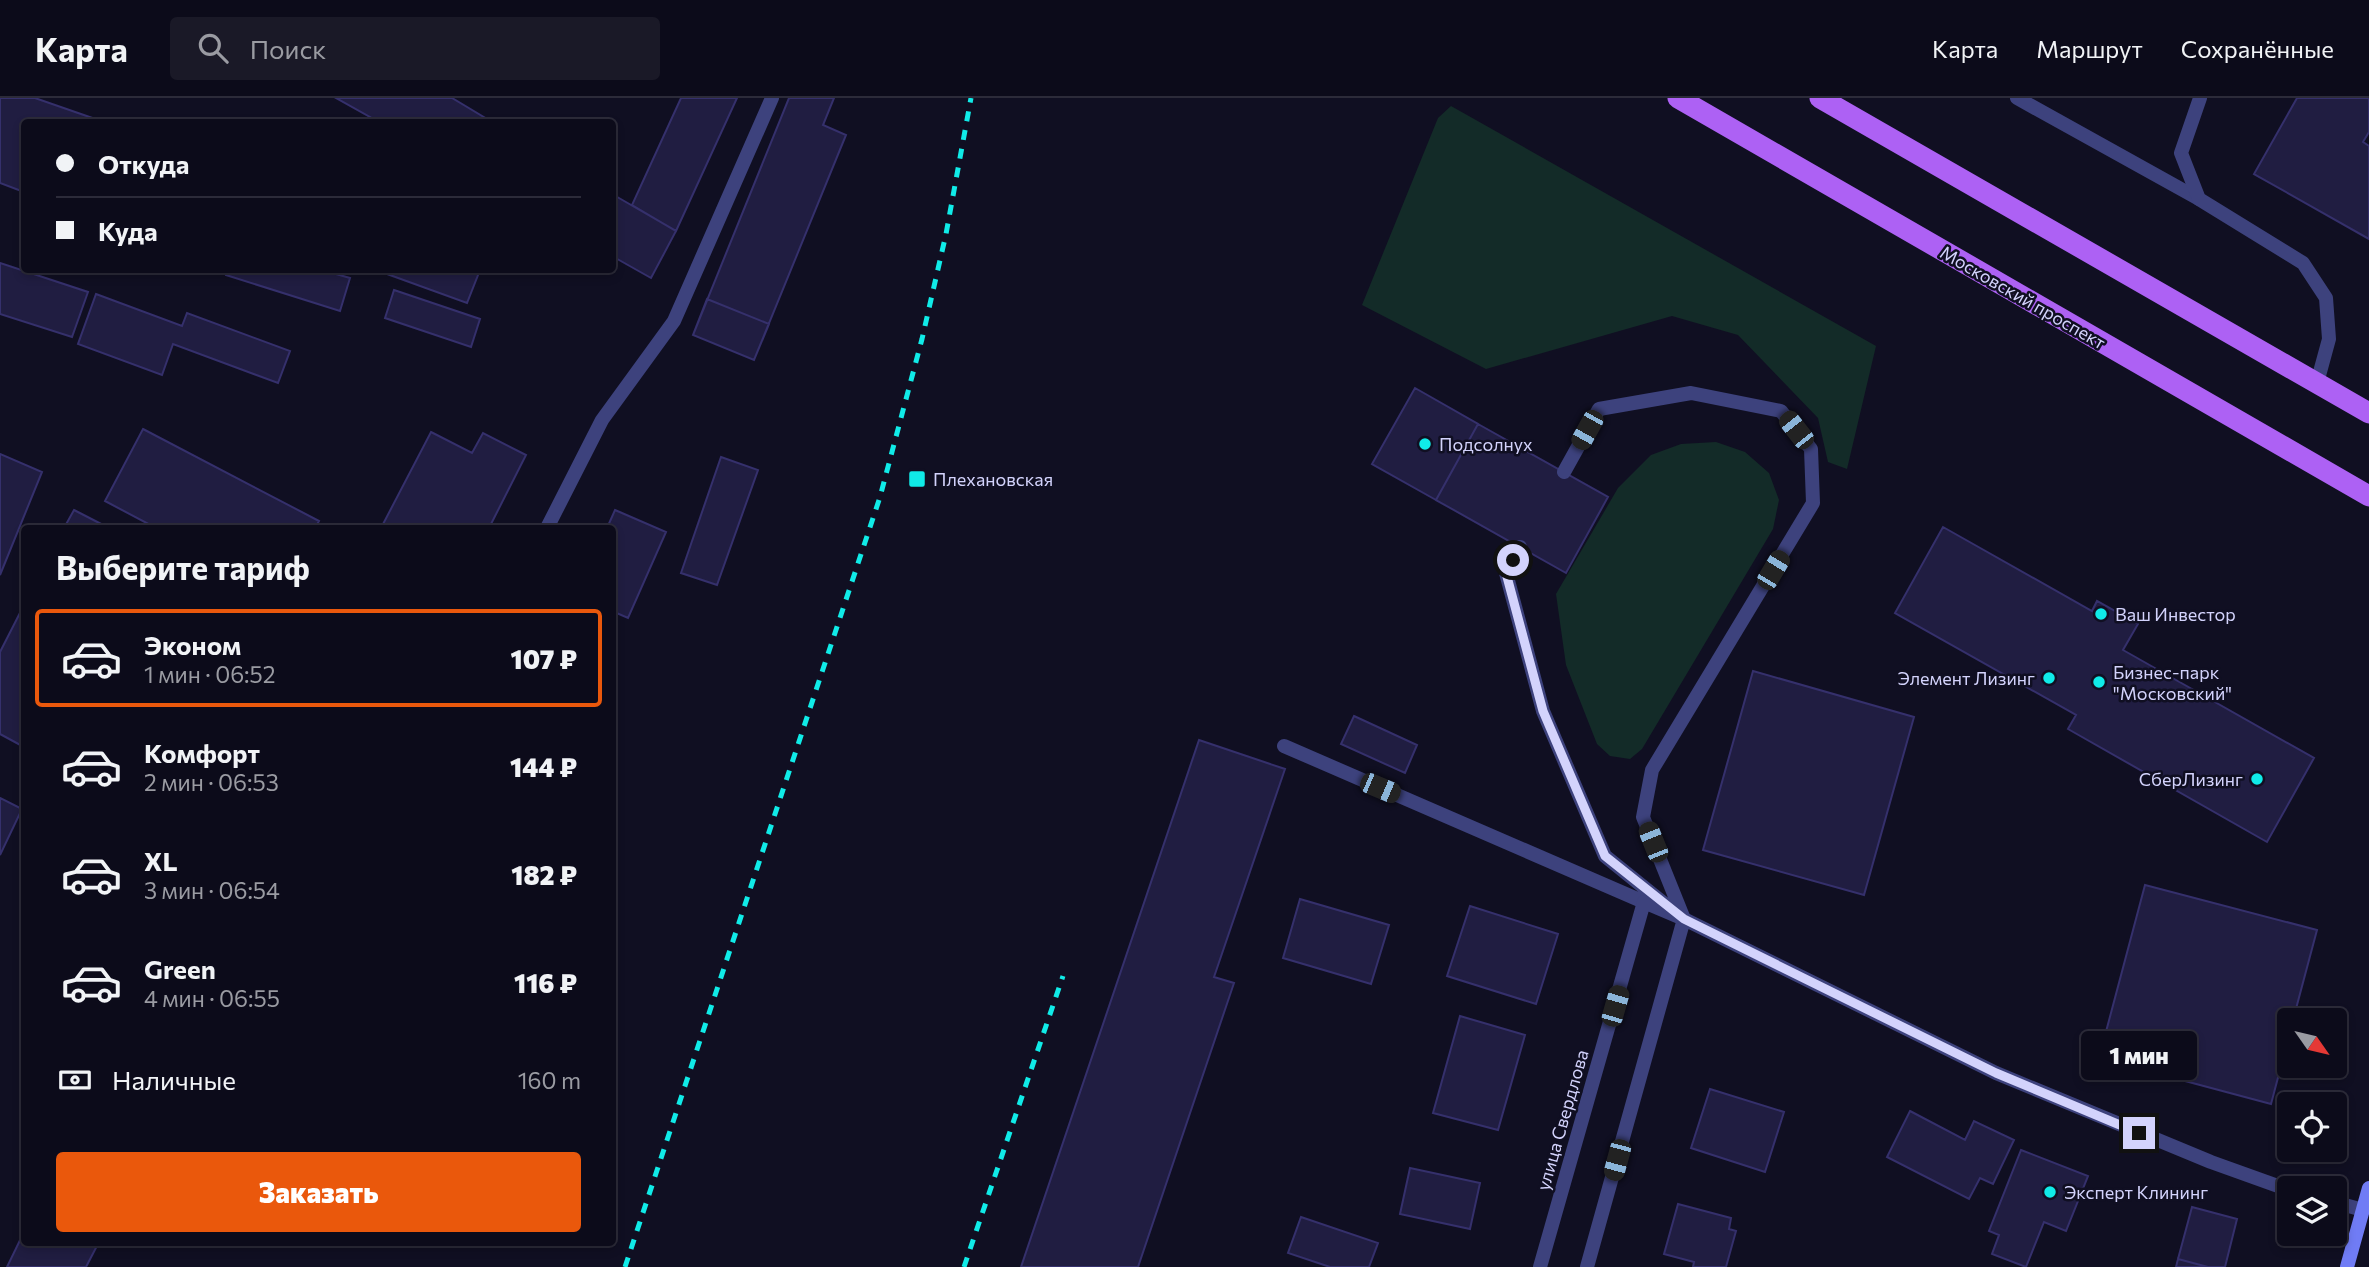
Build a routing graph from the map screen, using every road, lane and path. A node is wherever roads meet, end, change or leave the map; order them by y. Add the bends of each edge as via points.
1 (772, 98) edge
2 (1678, 98) edge
3 (1820, 98) edge
4 (2017, 98) edge
5 (2200, 98) edge
6 (2200, 199) junction
7 (2317, 383) junction
8 (2369, 413) edge
9 (1563, 472) dead end
10 (2369, 496) edge
11 (549, 525) edge
12 (1520, 547) dead end
13 (1284, 746) dead end
14 (1644, 902) junction
15 (1684, 919) junction
16 (2277, 1186) edge
17 (2369, 1188) edge
18 (2347, 1206) edge
19 (2363, 1210) junction
20 (1541, 1267) edge
21 (1587, 1267) edge
22 (2347, 1267) edge

1 - 11 street via 674,321 602,420
2 - 10 main road, Московский проспект
3 - 7 main road
4 - 6 street
5 - 6 street via 2181,153
6 - 7 street via 2303,263 2326,298 2329,339
7 - 8 main road
9 - 15 street via 1599,409 1691,393 1781,411 1811,449 1813,503 1652,770 1643,817
12 - 15 street via 1506,573 1543,711 1605,856
13 - 14 street
14 - 15 street
14 - 20 street, улица Свердлова
15 - 16 street via 1996,1073
15 - 21 street
17 - 19 street
18 - 19 street
19 - 22 street

